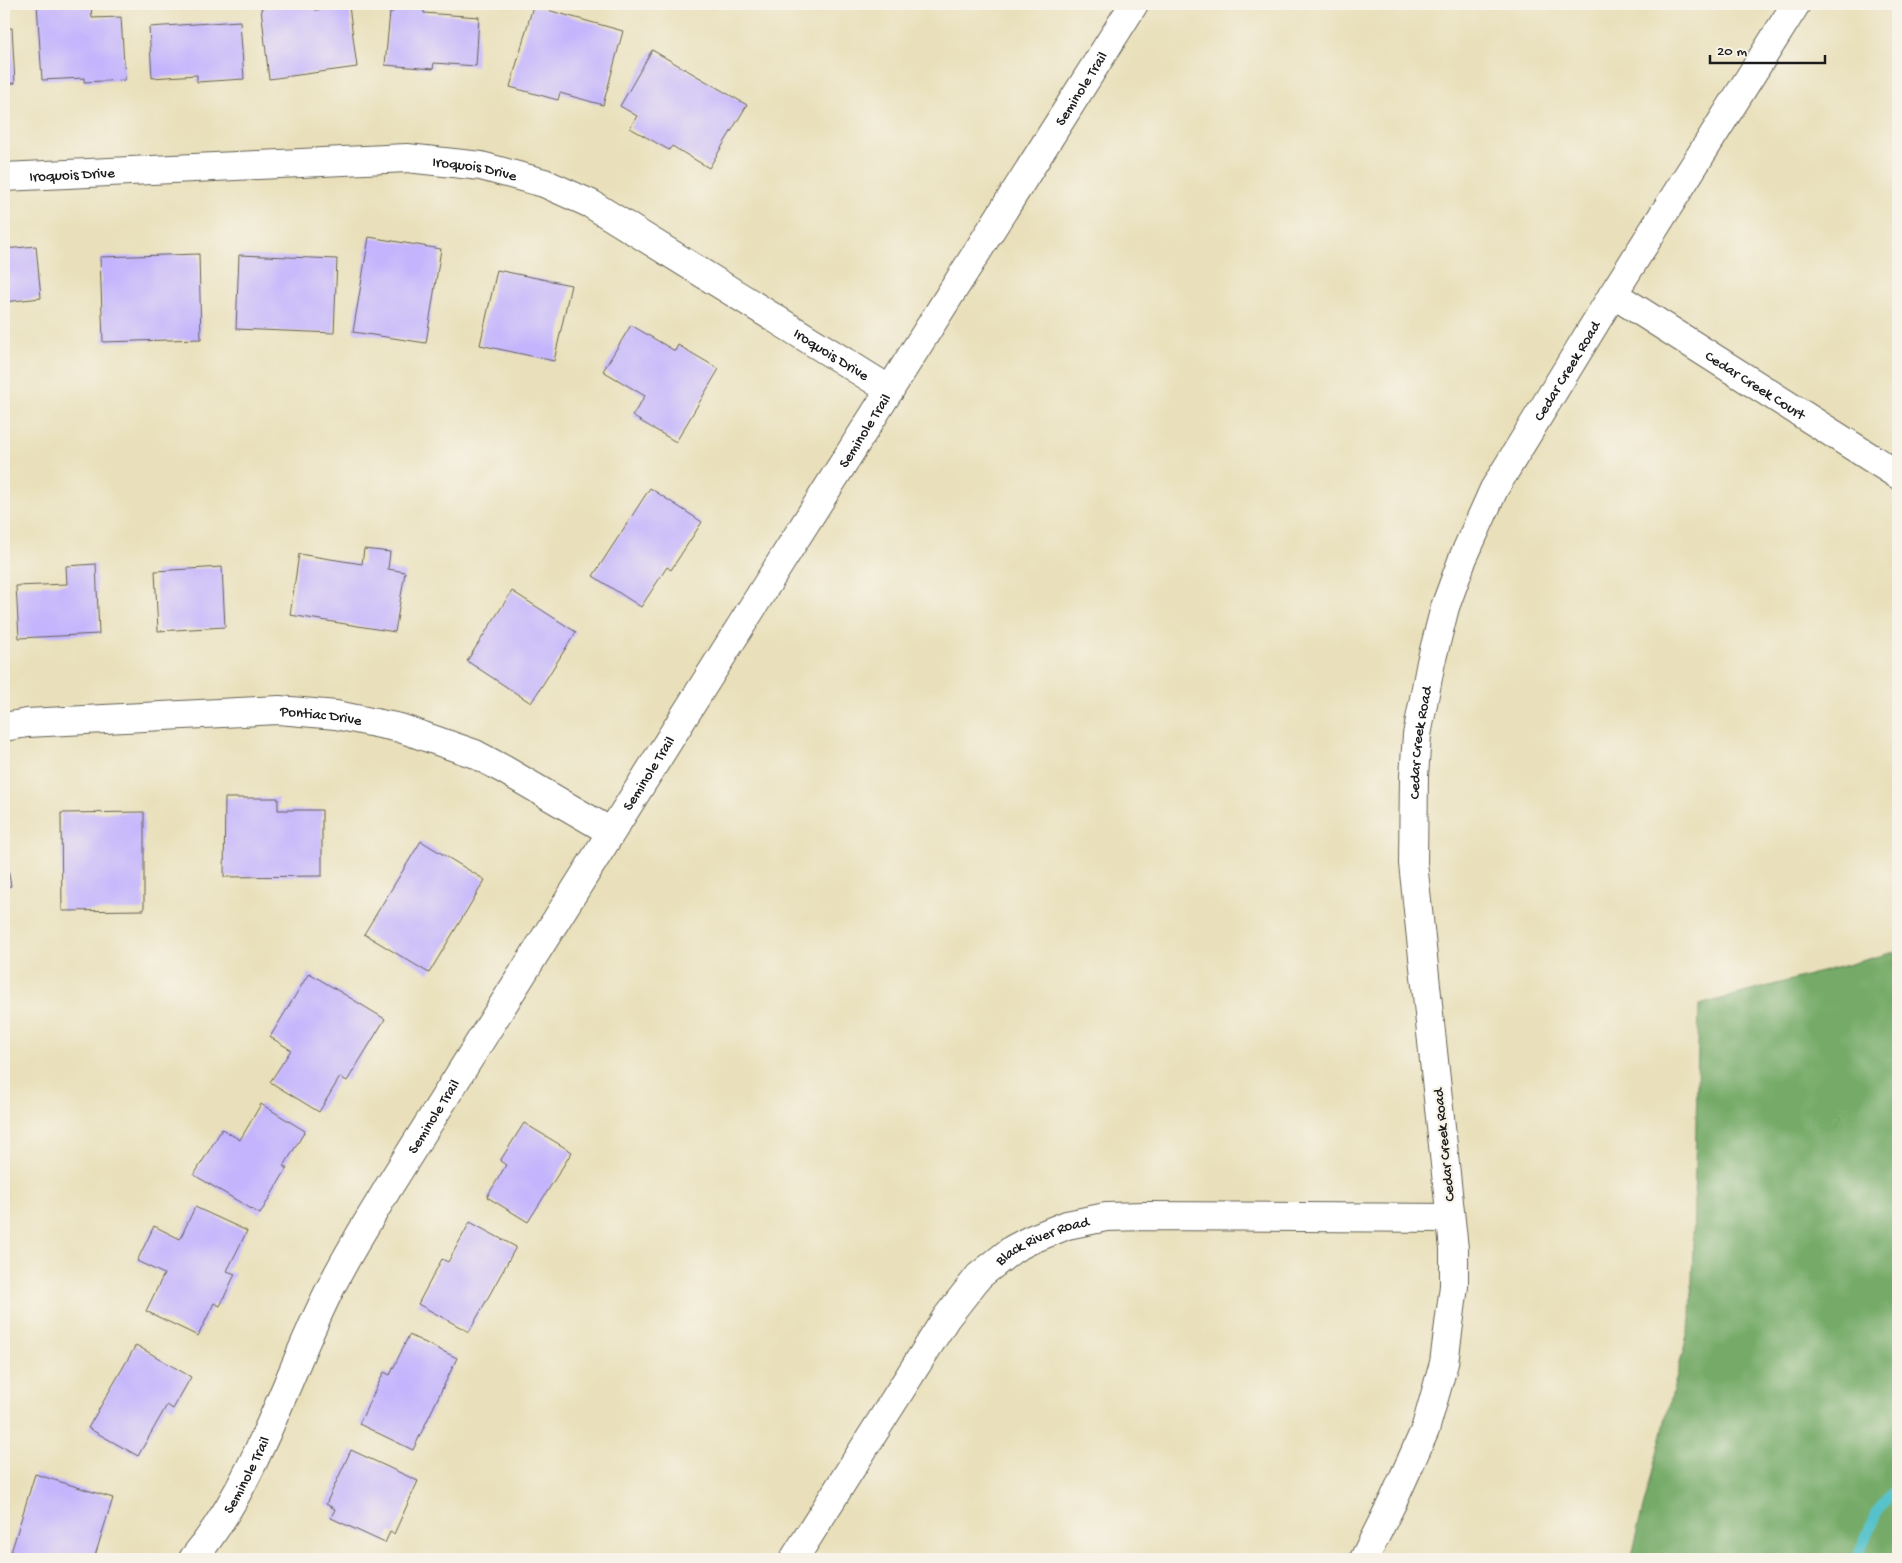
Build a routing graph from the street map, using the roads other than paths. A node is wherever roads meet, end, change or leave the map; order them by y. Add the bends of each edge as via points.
1 (1134, 4) edge
2 (1796, 4) edge
3 (4, 177) edge
4 (1613, 294) junction
5 (890, 390) junction
6 (1898, 476) edge
7 (4, 727) edge
8 (611, 832) junction
9 (1450, 1218) junction
10 (193, 1559) edge
11 (794, 1559) edge
12 (1364, 1559) edge

1 - 5 street, Seminole Trail
2 - 4 street, Cedar Creek Road
3 - 5 street, Iroquois Drive via 407,158 481,166 544,183 591,204
4 - 6 street, Cedar Creek Court
4 - 9 street, Cedar Creek Road via 1494,489 1462,558 1431,662 1417,735 1413,863
5 - 8 street, Seminole Trail
7 - 8 street, Pontiac Drive via 27,723 279,710 336,715 400,728 475,754
8 - 10 street, Seminole Trail via 368,1222 329,1291 235,1498
9 - 11 street, Black River Road via 1106,1217 1067,1225 1030,1240 979,1276 946,1318
9 - 12 street, Cedar Creek Road via 1454,1286 1444,1363 1425,1430

